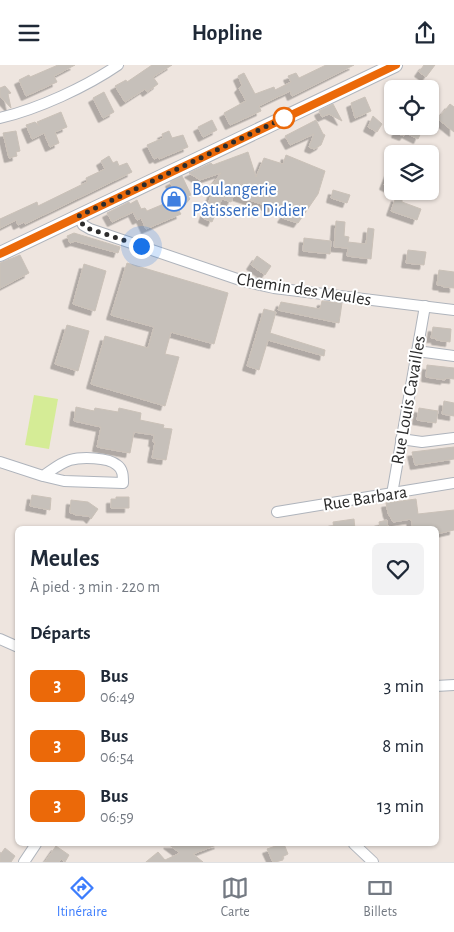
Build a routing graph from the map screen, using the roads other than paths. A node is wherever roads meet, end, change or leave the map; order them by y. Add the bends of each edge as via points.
1 (118, 65) edge
2 (395, 65) edge
3 (373, 70) edge
4 (0, 118) edge
5 (79, 216) junction
6 (0, 254) edge
7 (424, 306) junction
8 (454, 310) edge
9 (417, 351) junction
10 (454, 356) edge
11 (454, 438) edge
12 (401, 439) junction
13 (0, 461) edge
14 (43, 476) junction
15 (454, 483) edge
16 (392, 494) junction
17 (277, 512) dead end
18 (0, 639) edge
19 (15, 646) edge
20 (439, 685) edge
21 (454, 685) edge
22 (35, 846) edge
23 (356, 846) edge
24 (24, 862) edge
25 (373, 862) edge

1 - 4 street via 64,94
2 - 3 main road
3 - 5 main road
5 - 6 main road
5 - 7 street, Chemin des Meules via 83,225 90,229 243,281 274,288
7 - 8 street, Chemin des Meules
7 - 9 street, Rue Louis Cavailles
9 - 10 street
9 - 12 street, Rue Louis Cavailles
11 - 12 street via 422,442
12 - 16 street, Rue Louis Cavailles
13 - 14 street
14 - 14 street via 60,464 86,458 116,464 123,473 124,483 84,483
15 - 16 street, Rue Barbara
16 - 17 street, Rue Barbara
18 - 19 street
20 - 21 street
22 - 24 street
23 - 25 street

